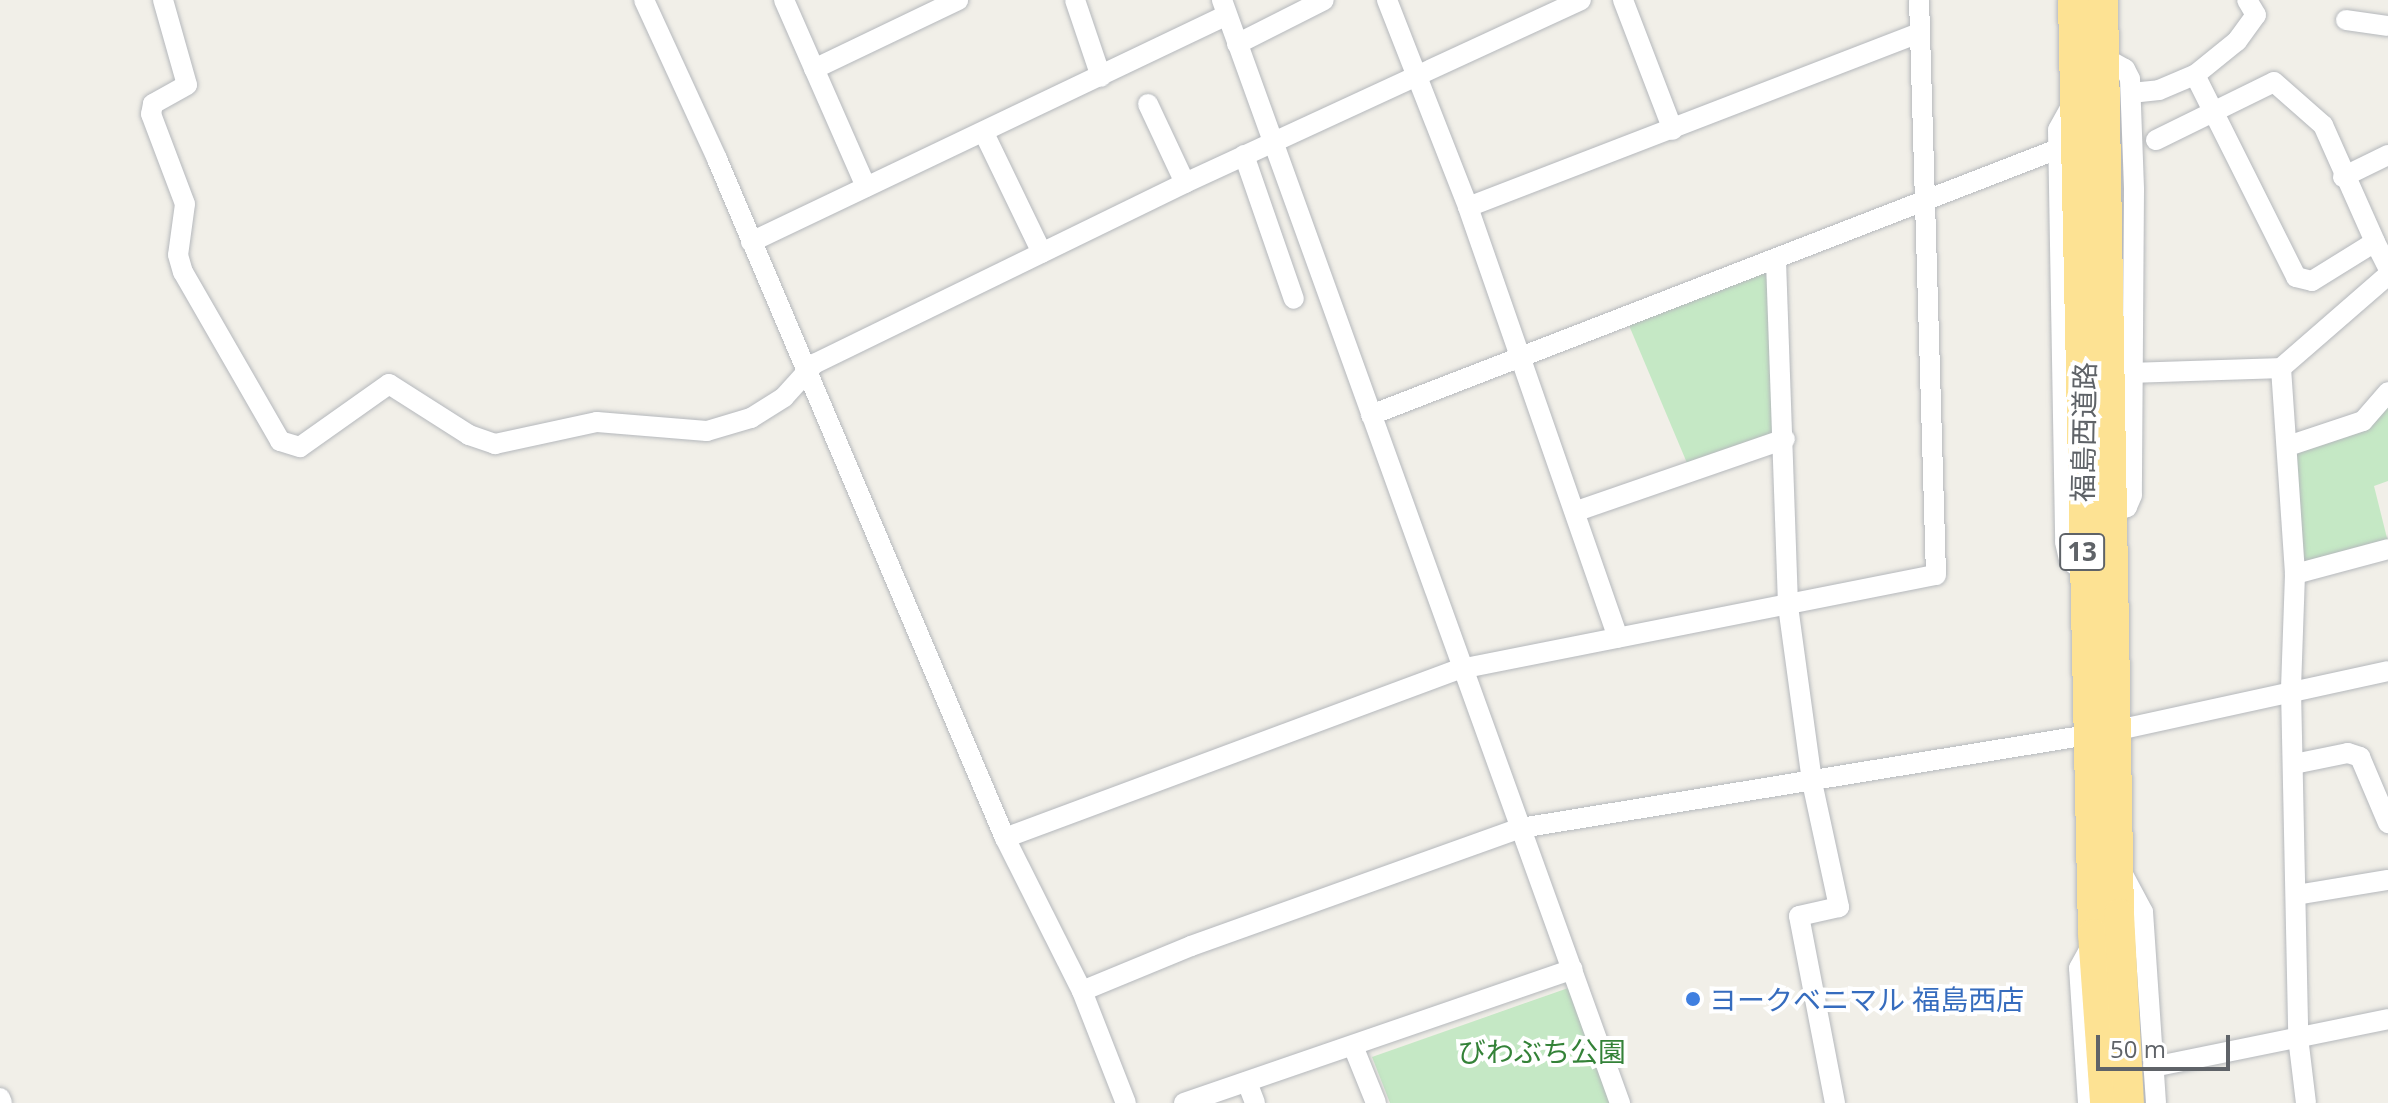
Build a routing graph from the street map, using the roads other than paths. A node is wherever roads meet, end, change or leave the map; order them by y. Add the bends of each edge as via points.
1 (163, 0) edge
2 (644, 0) edge
3 (784, 0) edge
4 (958, 0) edge
5 (1075, 0) edge
6 (1324, 0) edge
7 (1387, 0) edge
8 (1581, 0) edge
9 (1623, 0) edge
10 (1919, 0) edge
11 (2073, 0) edge
12 (2103, 0) edge
13 (2247, 0) edge
14 (1224, 7) edge
15 (2346, 20) dead end
16 (2388, 26) edge
17 (1918, 33) junction
18 (1237, 44) junction
19 (2103, 57) junction
20 (814, 69) junction
21 (2195, 75) junction
22 (1416, 76) junction
23 (1101, 77) junction
24 (2131, 93) junction
25 (2077, 95) junction
26 (1148, 104) dead end
27 (2213, 110) junction
28 (1673, 130) junction
29 (984, 133) junction
30 (2156, 140) dead end
31 (1272, 143) junction
32 (2058, 149) junction
33 (1244, 155) junction
34 (2388, 155) edge
35 (2343, 177) junction
36 (1185, 183) junction
37 (866, 187) junction
38 (1924, 202) junction
39 (1468, 207) junction
40 (751, 242) junction
41 (2375, 242) junction
42 (1042, 253) junction
43 (1776, 261) junction
44 (2388, 268) edge
45 (2388, 275) edge
46 (1294, 299) dead end
47 (1521, 356) junction
48 (2281, 368) junction
49 (807, 372) junction
50 (2131, 373) junction
51 (2388, 392) edge
52 (1371, 415) junction
53 (1785, 439) junction
54 (2288, 446) junction
55 (1577, 511) junction
56 (2110, 513) junction
57 (2388, 549) edge
58 (2083, 571) junction
59 (2295, 574) junction
60 (1788, 606) junction
61 (1618, 638) junction
62 (1460, 669) junction
63 (2388, 671) edge
64 (2291, 689) junction
65 (2118, 730) junction
66 (2088, 734) junction
67 (2294, 764) junction
68 (1812, 782) junction
69 (2388, 823) edge
70 (1521, 828) junction
71 (1005, 838) junction
72 (2119, 867) junction
73 (2388, 880) edge
74 (2296, 895) junction
75 (2093, 941) junction
76 (1573, 969) junction
77 (1082, 991) junction
78 (2388, 1019) edge
79 (2298, 1037) junction
80 (1353, 1046) junction
81 (2153, 1067) junction
82 (1247, 1082) junction
83 (1126, 1103) edge
84 (1184, 1103) edge
85 (1255, 1103) edge
86 (1376, 1103) edge
87 (1620, 1103) edge
88 (1835, 1103) edge
89 (2088, 1103) edge
90 (2105, 1103) edge
91 (2129, 1103) edge
92 (2156, 1103) edge
93 (2306, 1103) edge

1 - 49 street via 187,85 153,104 151,114 185,204 180,263 288,447 300,447 389,384 483,442 506,444 597,422 707,431 751,418 784,397
2 - 40 street
3 - 20 street
4 - 20 street
5 - 23 street
6 - 18 street
7 - 22 street
8 - 22 street
9 - 28 street
10 - 17 street
11 - 25 highway, 福島西道路 / 13
12 - 19 highway, 福島西道路 / 13
13 - 21 street via 2256,15 2237,41
14 - 18 street
14 - 23 street
15 - 16 street
17 - 28 street
17 - 38 street
18 - 31 street
19 - 24 street via 2125,69
19 - 56 highway, 福島西道路 / 13
20 - 37 street
21 - 24 street via 2159,90
21 - 27 street
22 - 31 street
22 - 39 street
23 - 29 street
24 - 50 street
25 - 32 street via 2063,114
25 - 58 highway, 福島西道路 / 13
26 - 36 street
27 - 30 street
27 - 35 street via 2274,82 2317,115
27 - 41 street via 2296,277 2312,281
28 - 39 street
29 - 37 street
29 - 42 street
31 - 33 street
31 - 52 street
32 - 38 street
32 - 58 street via 2065,542 2069,560
33 - 36 street
33 - 46 street
34 - 35 street
35 - 41 street
36 - 42 street
37 - 40 street
38 - 43 street
38 - 60 street via 1936,575
39 - 47 street
40 - 49 street
41 - 44 street
42 - 49 street
43 - 47 street
43 - 53 street
45 - 48 street
47 - 52 street
47 - 55 street
48 - 50 street
48 - 54 street
49 - 71 street
50 - 56 street via 2132,495 2127,507
51 - 54 street via 2363,421
52 - 62 street
53 - 55 street
53 - 60 street
54 - 59 street
55 - 61 street
56 - 65 highway, 福島西道路 / 13
57 - 59 street
58 - 66 highway, 福島西道路 / 13
59 - 64 street
60 - 61 street
60 - 68 street
61 - 62 street
62 - 70 street
62 - 71 street
63 - 64 street
64 - 65 street
64 - 67 street
65 - 66 street
65 - 72 highway, 福島西道路 / 13
66 - 68 street
66 - 75 highway, 福島西道路 / 13
67 - 69 street via 2348,753 2360,757
67 - 74 street
68 - 70 street
68 - 88 street via 1839,907 1799,916
70 - 76 street
70 - 77 street via 1219,935
71 - 77 street
72 - 81 street via 2143,912
72 - 91 highway, 福島西道路 / 13
73 - 74 street
74 - 79 street
75 - 89 street via 2079,968
75 - 90 highway, 福島西道路 / 13
76 - 80 street
76 - 87 street
77 - 83 street
78 - 79 street
79 - 81 street
79 - 93 street
80 - 82 street
80 - 86 street
81 - 92 street
82 - 84 street
82 - 85 street

